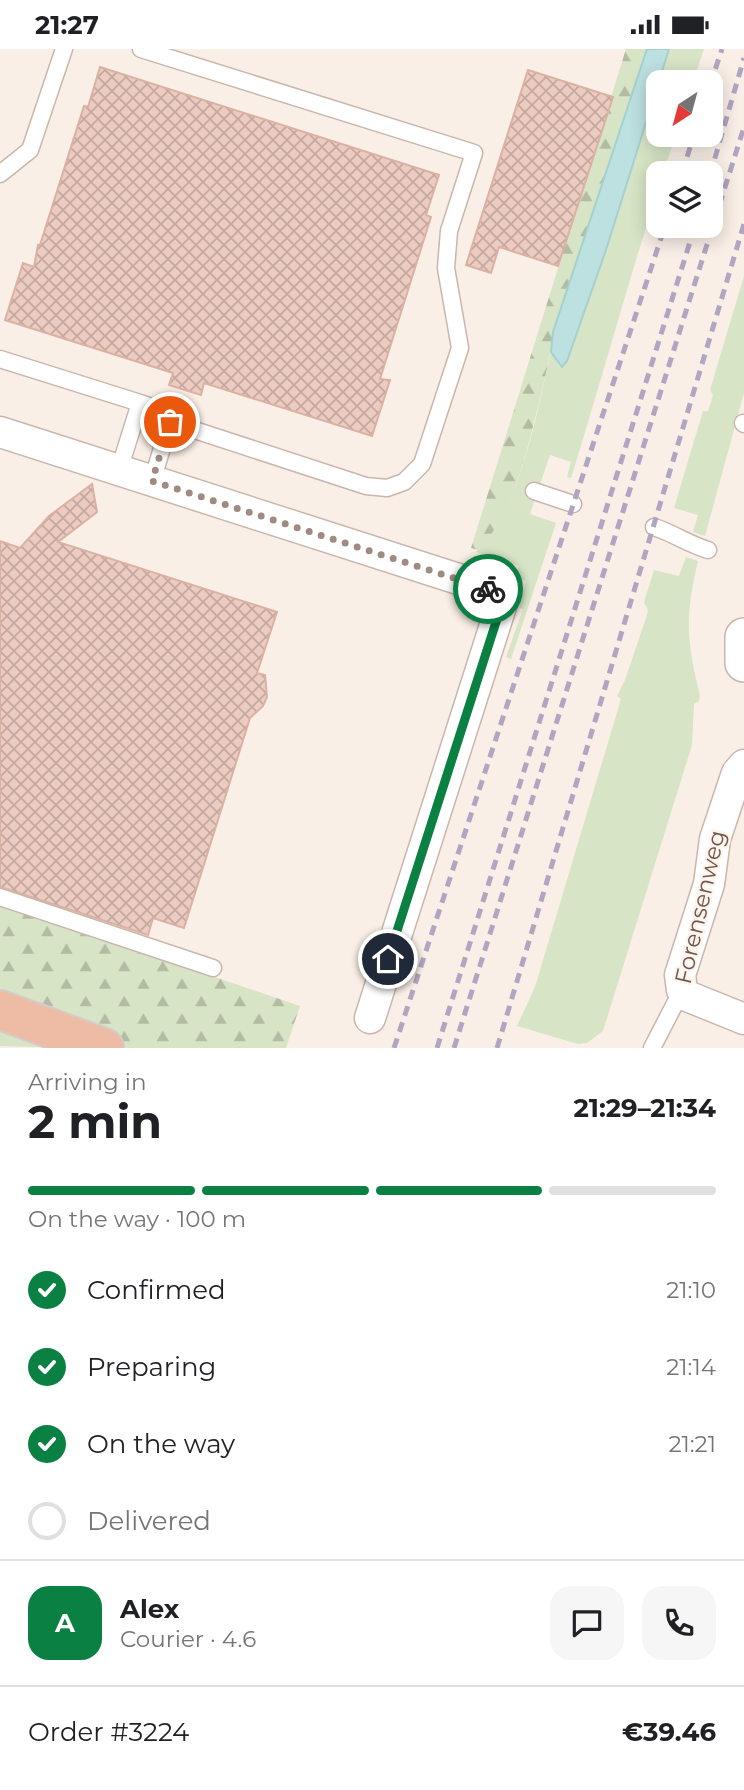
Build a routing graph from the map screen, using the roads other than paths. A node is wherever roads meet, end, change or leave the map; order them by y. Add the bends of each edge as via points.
1 (64, 49) edge
2 (141, 49) edge
3 (0, 174) edge
4 (0, 359) edge
5 (141, 403) junction
6 (170, 422) junction
7 (0, 432) edge
8 (119, 470) junction
9 (152, 481) junction
10 (534, 491) dead end
11 (573, 504) dead end
12 (654, 527) dead end
13 (708, 550) dead end
14 (744, 637) edge
15 (744, 663) edge
16 (744, 765) edge
17 (0, 897) edge
18 (214, 968) dead end
19 (682, 990) junction
20 (0, 1010) edge
21 (369, 1018) dead end
22 (744, 1019) edge
23 (104, 1048) edge
24 (652, 1048) edge

1 - 3 lane via 30,150
2 - 6 lane via 474,153 449,231 446,268 460,348 422,464 404,482 387,488 366,486
4 - 5 lane
5 - 6 lane via 161,410
5 - 8 lane
6 - 9 lane
7 - 8 street
8 - 9 street
9 - 21 street via 505,594
10 - 11 lane
12 - 13 lane
14 - 15 street
16 - 19 street, Forensenweg via 737,773 715,839 709,884 680,975
17 - 18 lane
19 - 22 street via 694,1001
19 - 24 lane, Forensenweg
20 - 23 highway

